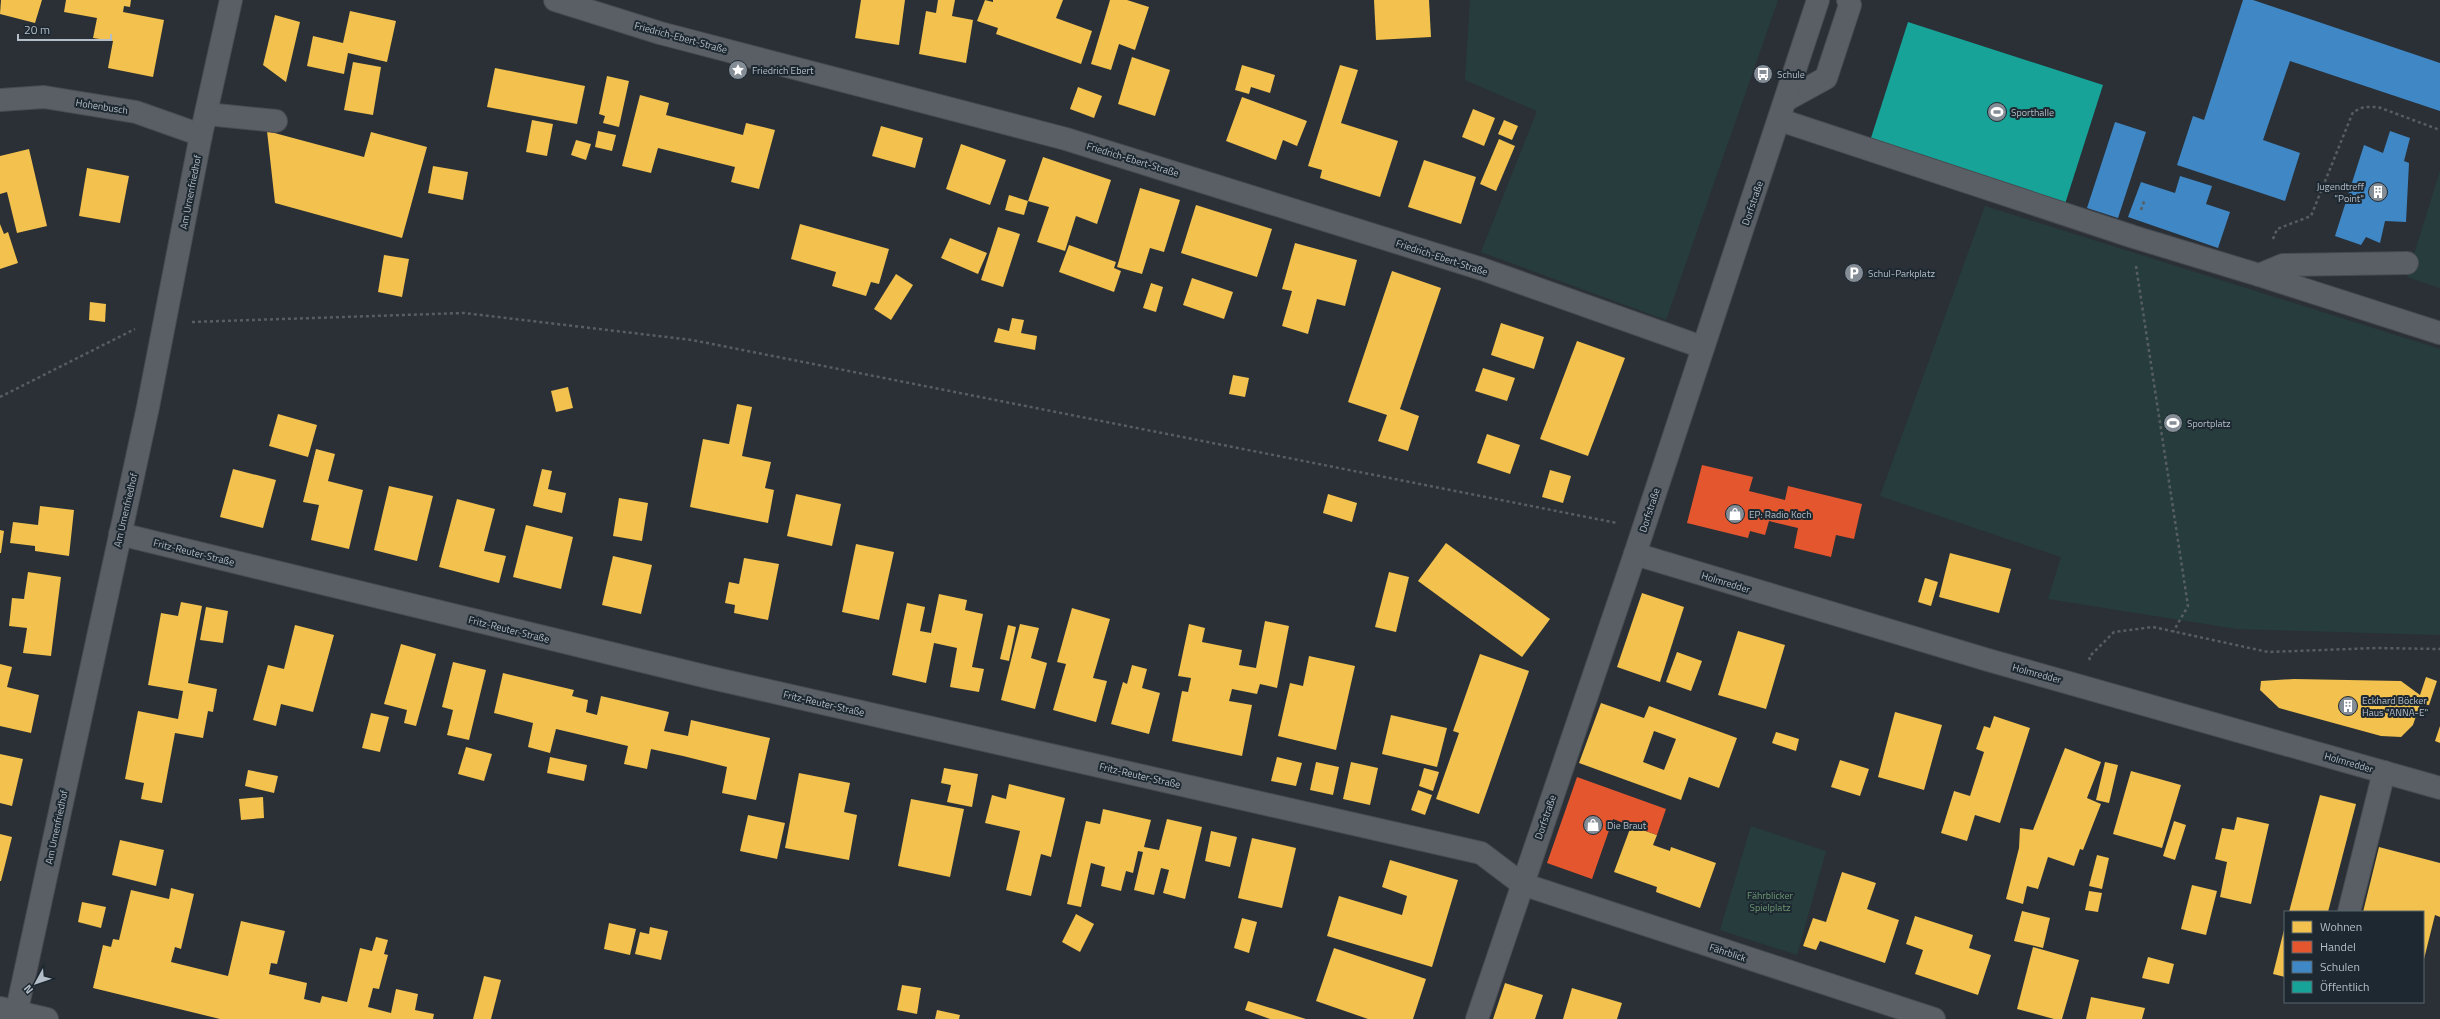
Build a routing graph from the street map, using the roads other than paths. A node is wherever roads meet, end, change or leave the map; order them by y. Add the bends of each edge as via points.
1 (231, 0) edge
2 (555, 0) edge
3 (1818, 0) edge
4 (1848, 0) edge
5 (0, 100) edge
6 (1783, 110) junction
7 (207, 114) junction
8 (276, 120) dead end
9 (200, 135) junction
10 (2407, 263) dead end
11 (2265, 272) junction
12 (2440, 334) edge
13 (1702, 347) junction
14 (120, 534) junction
15 (1635, 554) junction
16 (2384, 772) junction
17 (2440, 788) edge
18 (1522, 884) junction
19 (2349, 911) edge
20 (10, 1013) edge
21 (47, 1019) edge
22 (1477, 1019) edge
23 (1934, 1019) edge

1 - 7 street, Am Urnenfriedhof
2 - 13 street, Friedrich-Ebert-Straße via 660,33 1066,138 1482,269
3 - 6 street, Dorfstraße
4 - 6 street via 1850,5 1826,78
5 - 9 street, Hohenbusch via 44,97 136,112
6 - 11 street via 2134,237
6 - 13 street, Dorfstraße
7 - 8 street
7 - 9 street, Am Urnenfriedhof
9 - 14 street, Am Urnenfriedhof via 148,407
10 - 11 street via 2283,265
11 - 12 street
13 - 15 street, Dorfstraße
14 - 18 street, Fritz-Reuter-Straße via 712,678 1481,853
14 - 20 street, Am Urnenfriedhof
15 - 16 street, Holmredder via 1988,660
15 - 18 street, Dorfstraße
16 - 17 street, Holmredder
16 - 19 street
18 - 22 street, Dorfstraße
18 - 23 street, Fährblick
20 - 21 street

